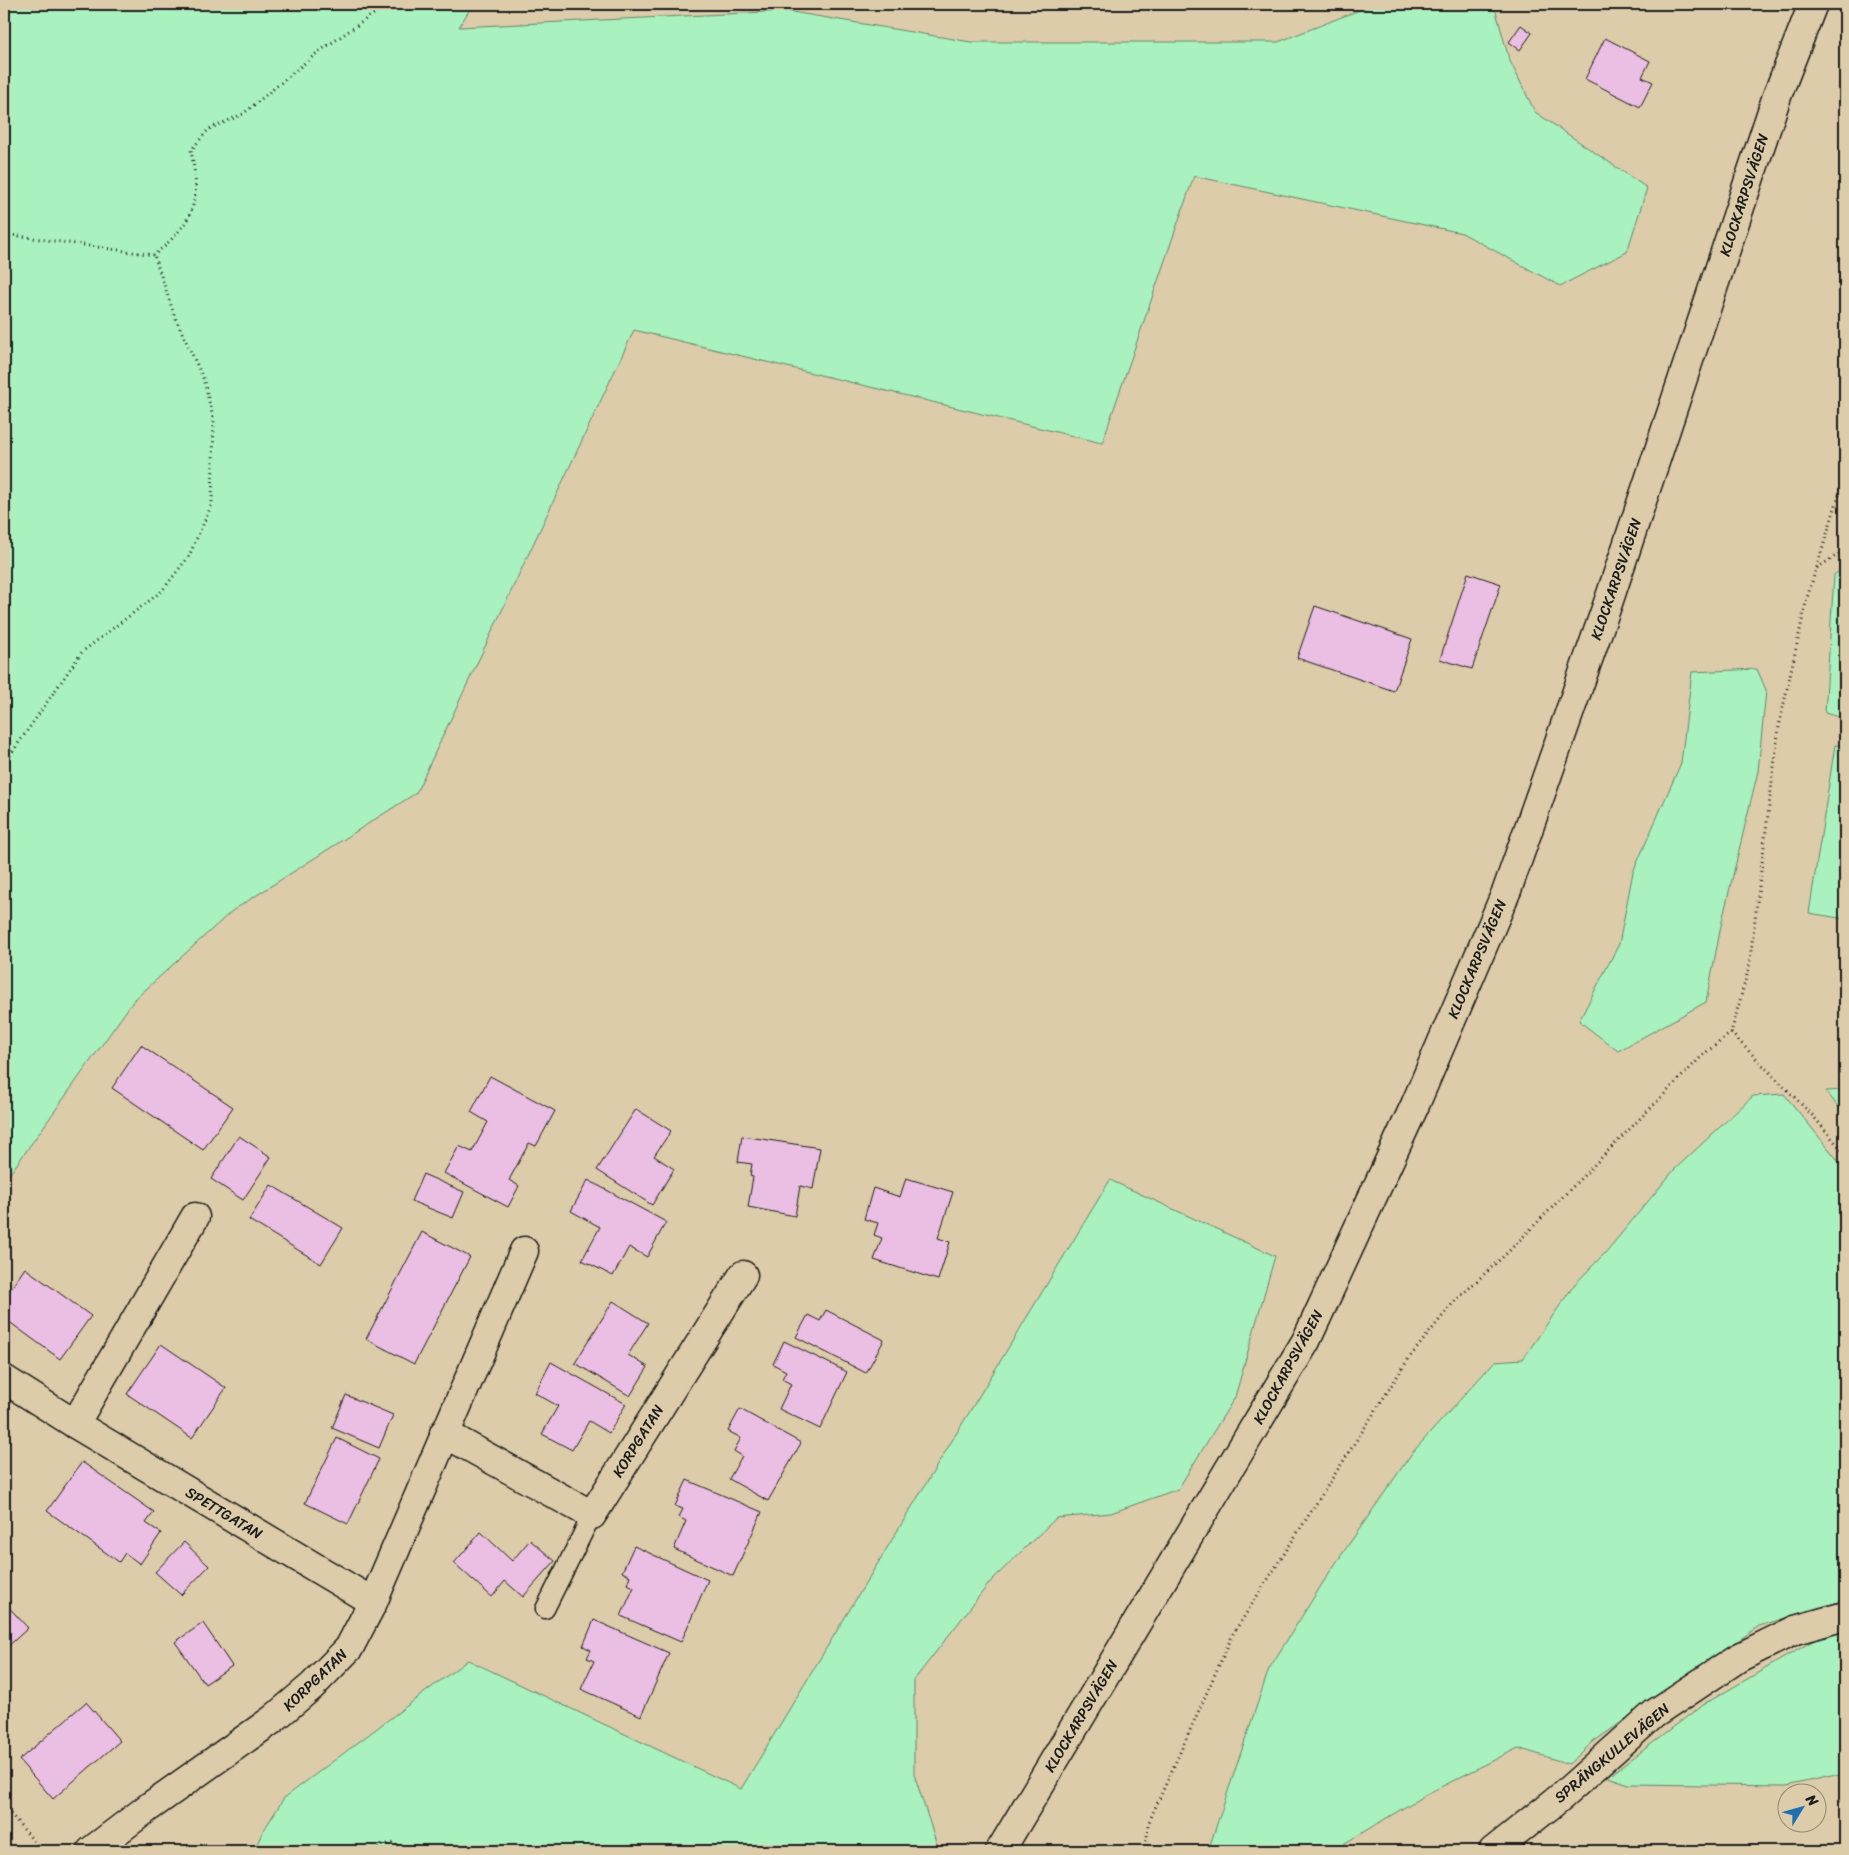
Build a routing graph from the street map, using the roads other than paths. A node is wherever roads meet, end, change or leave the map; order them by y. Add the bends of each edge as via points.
1 (1813, 4) edge
2 (195, 1217) dead end
3 (524, 1251) dead end
4 (743, 1275) dead end
5 (4, 1378) edge
6 (75, 1424) junction
7 (444, 1433) junction
8 (592, 1515) junction
9 (373, 1602) junction
10 (545, 1609) dead end
11 (1845, 1616) edge
12 (91, 1851) edge
13 (1000, 1851) edge
14 (1493, 1851) edge

1 - 13 street, KLOCKARPSVÄGEN via 1777,96 1609,600 1506,890 1415,1105 1306,1341
2 - 6 street
3 - 7 street, KORPGATAN
4 - 8 street, KORPGATAN
5 - 6 street, SPETTGATAN
6 - 9 street, SPETTGATAN
7 - 8 street
7 - 9 street, KORPGATAN
8 - 10 lane
9 - 12 street, KORPGATAN via 349,1648 312,1686 272,1720
11 - 14 street, SPRÄNGKULLEVÄGEN via 1795,1630 1730,1663 1654,1714 1562,1796

